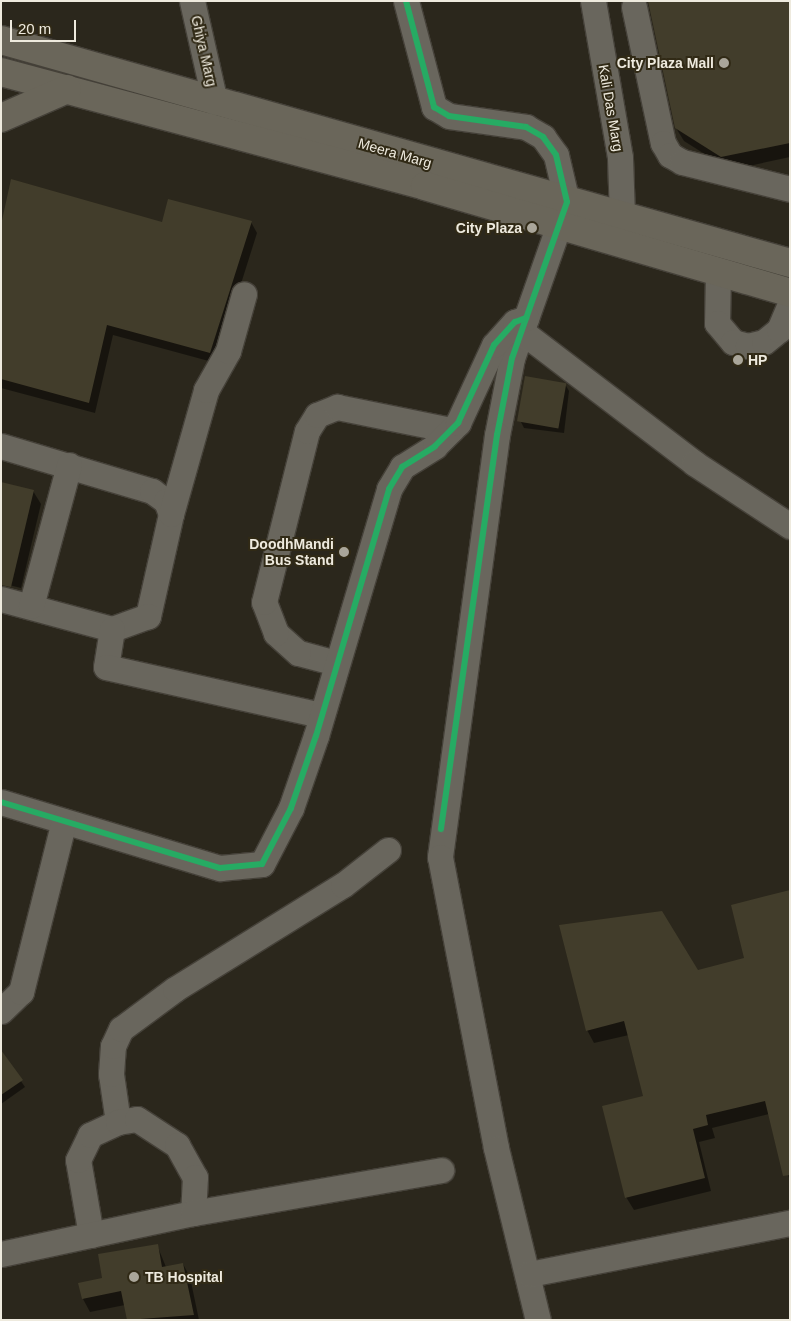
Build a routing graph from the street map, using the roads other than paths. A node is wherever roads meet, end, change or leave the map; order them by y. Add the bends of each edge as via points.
1 (192, 1) edge
2 (406, 1) edge
3 (637, 4) edge
4 (594, 8) edge
5 (1, 40) edge
6 (1, 72) edge
7 (67, 89) junction
8 (215, 102) junction
9 (1, 118) edge
10 (790, 189) edge
11 (567, 202) junction
12 (622, 216) junction
13 (560, 228) junction
14 (614, 243) junction
15 (790, 263) edge
16 (718, 273) junction
17 (790, 293) edge
18 (244, 294) dead end
19 (790, 304) edge
20 (524, 325) junction
21 (450, 430) junction
22 (1, 446) edge
23 (69, 466) junction
24 (171, 514) junction
25 (790, 526) edge
26 (1, 599) edge
27 (31, 606) junction
28 (112, 629) junction
29 (336, 663) junction
30 (320, 715) junction
31 (1, 802) edge
32 (64, 821) junction
33 (388, 850) dead end
34 (1, 1011) edge
35 (118, 1122) junction
36 (441, 1170) dead end
37 (193, 1214) junction
38 (790, 1223) edge
39 (91, 1235) junction
40 (1, 1254) edge
41 (529, 1274) junction
42 (538, 1320) edge

1 - 8 street, Ghiya Marg
2 - 11 street via 434,106 449,116 526,127 543,137 556,155
3 - 4 street
3 - 10 street via 663,143 670,155 682,162
4 - 12 street, Kali Das Marg via 620,158
5 - 8 main road, Meera Marg
6 - 7 main road, Meera Marg
7 - 9 main road
7 - 13 main road, Meera Marg via 425,186
8 - 11 main road, Meera Marg
11 - 12 main road, Meera Marg
11 - 13 street
12 - 14 street, Kali Das Marg
12 - 15 main road, Meera Marg
13 - 14 main road, Meera Marg
13 - 20 street
14 - 16 main road, Meera Marg
16 - 17 main road, Meera Marg
16 - 19 street via 717,322 732,342 748,346 764,342 779,330
18 - 24 street via 228,351 206,390
20 - 21 street via 515,322 494,345 475,390
20 - 25 street via 694,463
20 - 41 street via 494,454 441,830 440,857 496,1148
21 - 29 street via 435,446 402,466 389,489
21 - 29 street via 337,407 317,415 307,430 264,602 276,633 298,653
22 - 23 street
23 - 24 street via 152,491 166,501
23 - 27 street
24 - 28 street via 148,616
26 - 27 street
27 - 28 street
28 - 30 street via 106,667
29 - 30 street
30 - 32 street via 291,808 262,864 220,868
31 - 32 street
32 - 34 street via 21,992
33 - 35 street via 343,886 175,988 121,1029 113,1046 111,1074
35 - 37 street via 137,1119 177,1145 195,1177
35 - 39 street via 90,1135 78,1160
36 - 37 street
37 - 39 street
38 - 41 street
39 - 40 street
41 - 42 street

